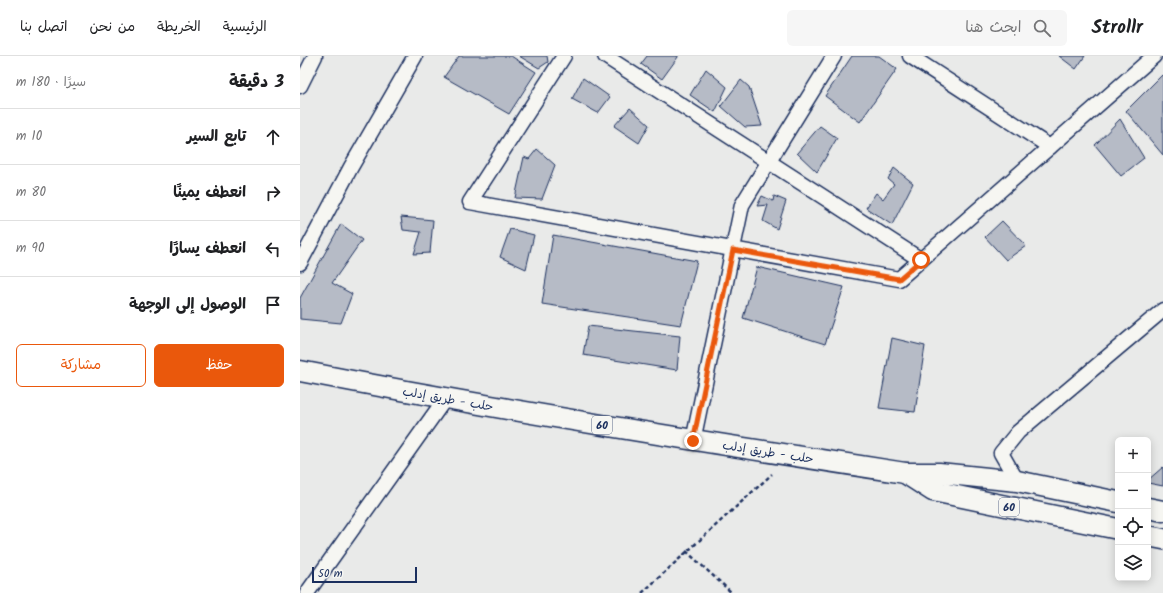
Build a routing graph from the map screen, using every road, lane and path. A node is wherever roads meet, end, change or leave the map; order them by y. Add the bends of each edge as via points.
1 (316, 56) edge
2 (415, 56) edge
3 (564, 56) edge
4 (605, 56) edge
5 (834, 56) edge
6 (910, 56) edge
7 (1154, 56) edge
8 (300, 86) edge
9 (1050, 147) junction
10 (769, 162) junction
11 (733, 250) junction
12 (921, 260) junction
13 (300, 263) edge
14 (1163, 310) edge
15 (300, 371) edge
16 (445, 399) junction
17 (693, 441) junction
18 (905, 473) junction
19 (772, 474) dead end
20 (1018, 481) junction
21 (1115, 501) edge
22 (1151, 509) edge
23 (1163, 511) edge
24 (1115, 529) edge
25 (1151, 537) edge
26 (1163, 539) edge
27 (686, 551) junction
28 (307, 593) edge
29 (642, 593) edge
30 (732, 593) edge

1 - 8 street
2 - 13 street via 351,167
3 - 11 street via 470,202
4 - 10 street
5 - 10 street
6 - 9 street
7 - 9 street
9 - 12 street
10 - 11 street via 742,204
10 - 12 street
11 - 12 street via 899,279
11 - 17 street
14 - 20 street via 1018,432 1002,453
15 - 16 highway, حلب - طريق إدلب / 60
16 - 17 highway, حلب - طريق إدلب / 60
16 - 28 street
17 - 18 highway, حلب - طريق إدلب / 60
18 - 20 highway, حلب - طريق إدلب / 60 via 939,473
18 - 24 highway, 60 via 933,491
19 - 27 path
20 - 21 highway, حلب - طريق إدلب / 60
22 - 23 highway
25 - 26 highway
27 - 29 path
27 - 30 path

